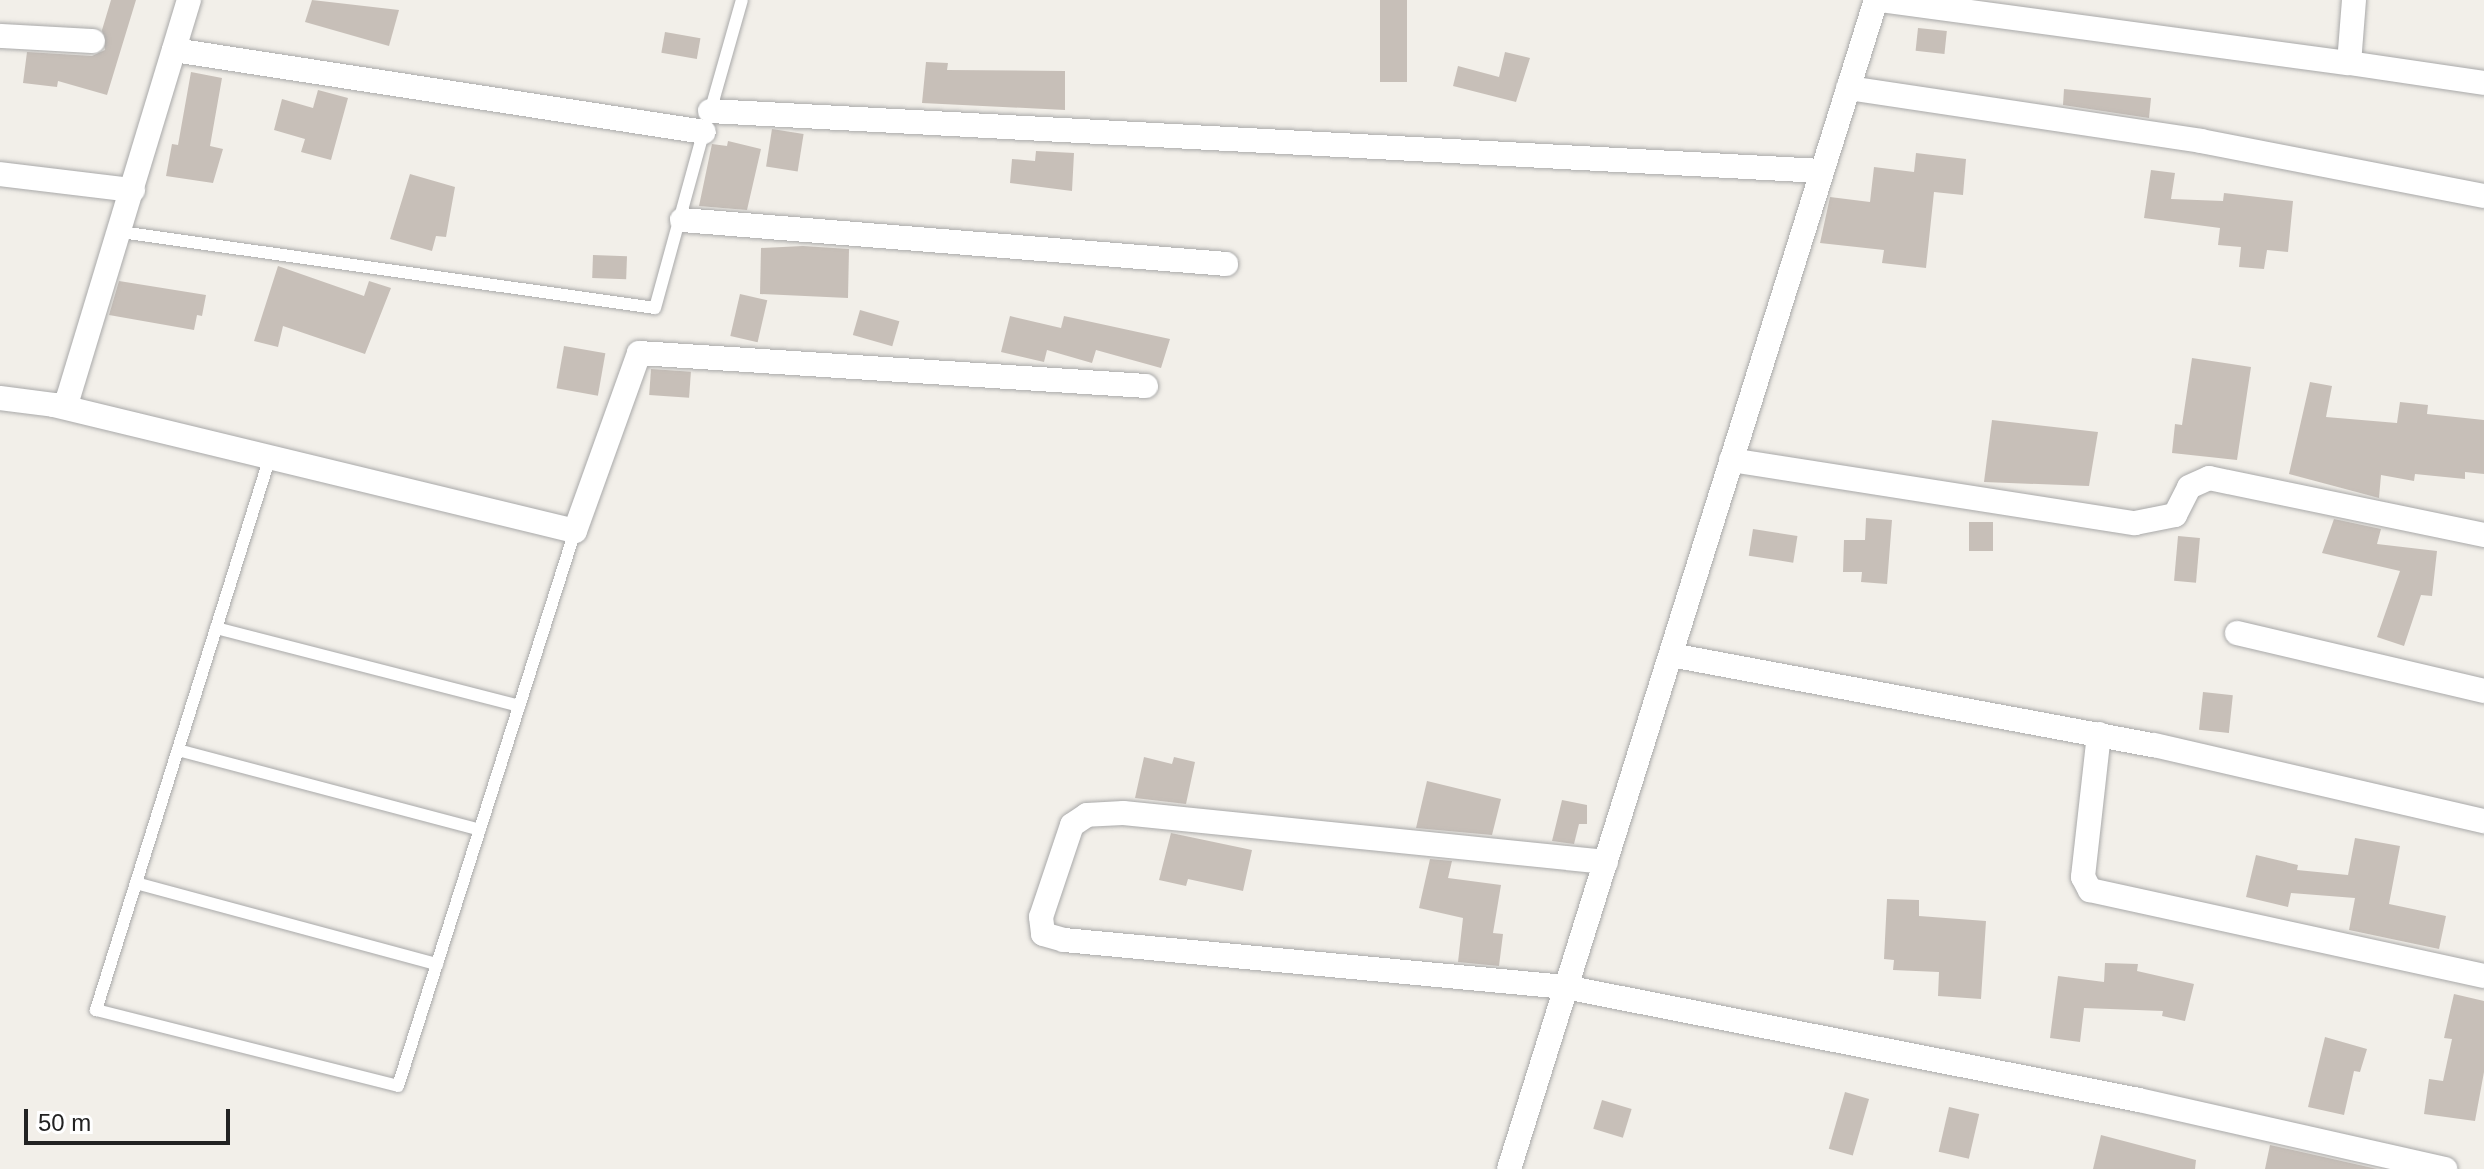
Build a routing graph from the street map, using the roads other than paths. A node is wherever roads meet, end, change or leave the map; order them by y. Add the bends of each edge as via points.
1 (189, 0) edge
2 (742, 0) edge
3 (1878, 0) edge
4 (2354, 0) edge
5 (0, 36) edge
6 (93, 41) dead end
7 (174, 50) junction
8 (2349, 63) junction
9 (2484, 83) edge
10 (1848, 88) junction
11 (707, 122) junction
12 (1821, 171) junction
13 (0, 174) edge
14 (123, 189) junction
15 (2484, 196) edge
16 (682, 220) junction
17 (121, 232) junction
18 (1226, 264) dead end
19 (1146, 386) dead end
20 (8, 399) edge
21 (54, 405) junction
22 (270, 457) junction
23 (1731, 460) junction
24 (575, 531) junction
25 (2484, 535) edge
26 (216, 628) junction
27 (2237, 633) dead end
28 (1671, 655) junction
29 (2484, 691) edge
30 (519, 706) junction
31 (2099, 734) junction
32 (178, 750) junction
33 (2484, 821) edge
34 (480, 830) junction
35 (1606, 862) junction
36 (136, 883) junction
37 (437, 964) junction
38 (2484, 976) edge
39 (1565, 987) junction
40 (1509, 1169) edge
41 (2445, 1169) edge

1 - 7 street
2 - 11 lane
3 - 8 street
3 - 10 street
4 - 8 street
5 - 6 street
7 - 11 street
7 - 14 street
8 - 9 street
10 - 12 street
10 - 15 street via 2201,141
11 - 12 street
11 - 16 lane
12 - 23 street
13 - 14 street
14 - 17 street
16 - 17 lane via 655,308
16 - 18 street
17 - 21 street via 68,398 64,405
19 - 24 street via 639,353
20 - 21 street
21 - 22 street
22 - 24 street
22 - 26 lane
23 - 25 street via 2135,523 2175,515 2189,487 2209,478
23 - 28 street
24 - 30 lane
26 - 30 lane
26 - 32 lane
27 - 29 street
28 - 31 street
28 - 35 street
30 - 34 lane
31 - 33 street
31 - 38 street via 2083,877 2090,890
32 - 34 lane
32 - 36 lane
34 - 37 lane
35 - 39 street
35 - 39 street via 1123,813 1087,815 1072,825 1041,917 1043,934 1064,940
36 - 37 lane
36 - 37 lane via 96,1010 398,1086
39 - 40 street
39 - 41 street via 2139,1100

